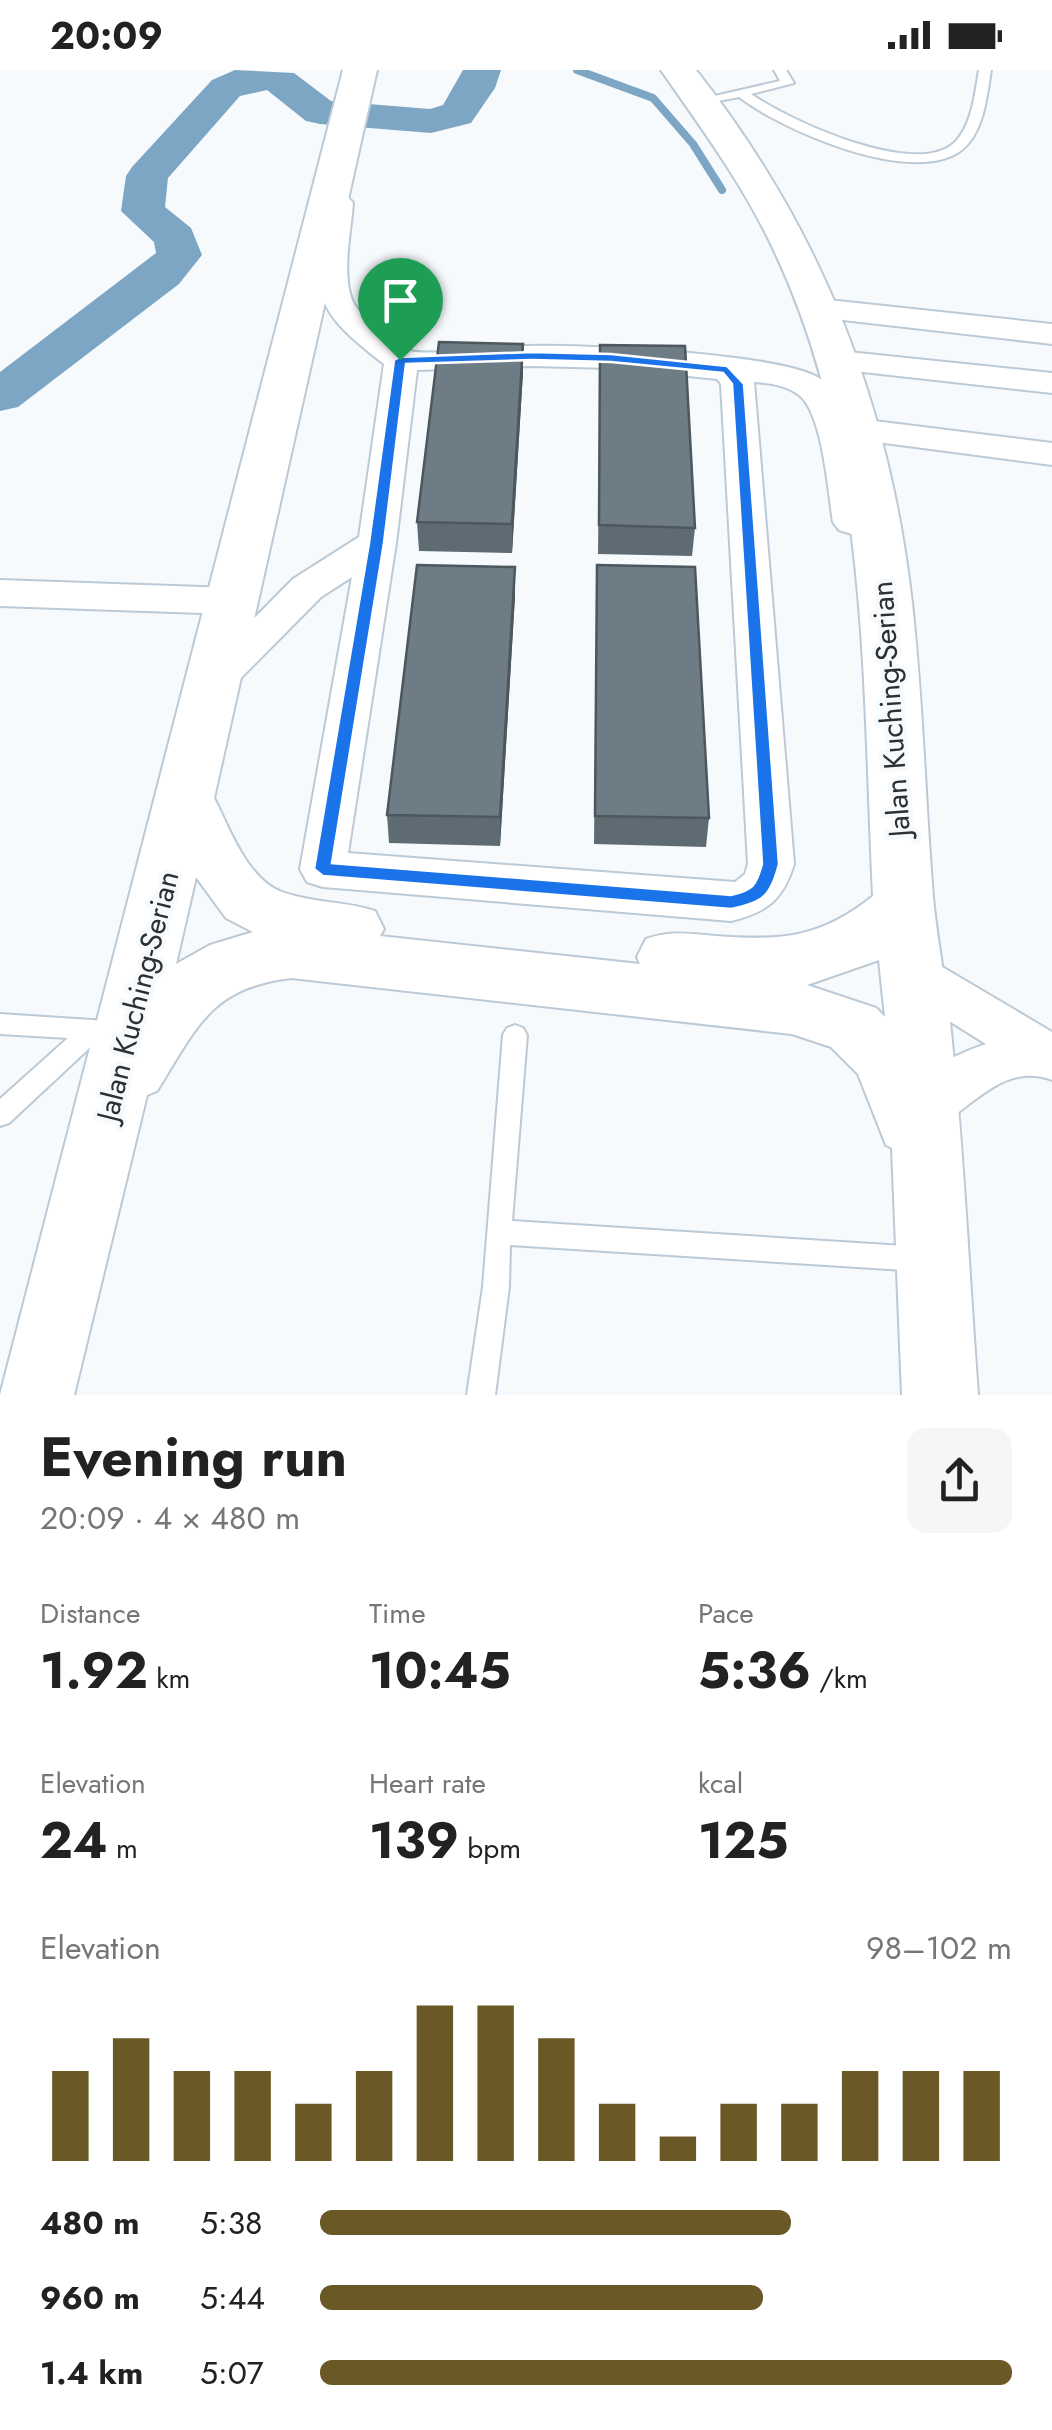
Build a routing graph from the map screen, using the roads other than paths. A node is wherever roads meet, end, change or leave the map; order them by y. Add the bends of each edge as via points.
1 (780, 70) edge
2 (985, 70) edge
3 (708, 88) edge
4 (348, 115) edge
5 (818, 309) junction
6 (1052, 334) edge
7 (400, 360) junction
8 (838, 361) junction
9 (727, 370) junction
10 (1052, 383) edge
11 (858, 430) junction
12 (1052, 454) edge
13 (376, 543) junction
14 (0, 593) edge
15 (230, 601) junction
16 (210, 684) junction
17 (186, 800) junction
18 (898, 810) junction
19 (320, 896) junction
20 (904, 906) junction
21 (910, 972) junction
22 (0, 1024) edge
23 (110, 1032) junction
24 (515, 1035) dead end
25 (1044, 1054) edge
26 (111, 1106) junction
27 (0, 1115) edge
28 (925, 1139) junction
29 (498, 1232) junction
30 (932, 1260) junction
31 (36, 1395) edge
32 (481, 1395) edge
33 (940, 1395) edge

1 - 3 lane via 788,83
2 - 3 lane via 962,142 933,156 870,150
3 - 5 highway, Jalan Kuching-Serian via 788,233
4 - 7 street via 333,273 337,302 356,327
4 - 15 highway, Jalan Kuching-Serian
5 - 6 street
5 - 8 highway, Jalan Kuching-Serian
7 - 9 street via 611,358
7 - 13 street
8 - 10 street
8 - 11 highway, Jalan Kuching-Serian
9 - 18 street via 784,375 814,390 830,419 861,566 872,684
9 - 19 street via 738,384 770,864 764,889 731,902
11 - 12 street
11 - 18 highway, Jalan Kuching-Serian via 881,556
13 - 16 street via 307,588
13 - 19 street
14 - 15 street
15 - 16 highway, Jalan Kuching-Serian
16 - 17 highway, Jalan Kuching-Serian
17 - 19 highway via 225,873 250,903
17 - 23 highway, Jalan Kuching-Serian
18 - 20 highway, Jalan Kuching-Serian
19 - 20 highway via 724,963 805,962 856,942
20 - 21 highway, Jalan Kuching-Serian
21 - 25 street
21 - 28 highway, Jalan Kuching-Serian
22 - 23 lane
23 - 26 highway, Jalan Kuching-Serian
23 - 27 lane
24 - 29 lane
25 - 28 street via 991,1060 944,1089
26 - 28 highway via 183,995 216,967 290,952 792,1007 853,1028 885,1058
26 - 31 highway, Jalan Kuching-Serian
28 - 30 highway, Jalan Kuching-Serian
29 - 30 lane
29 - 32 lane
30 - 33 highway, Jalan Kuching-Serian

